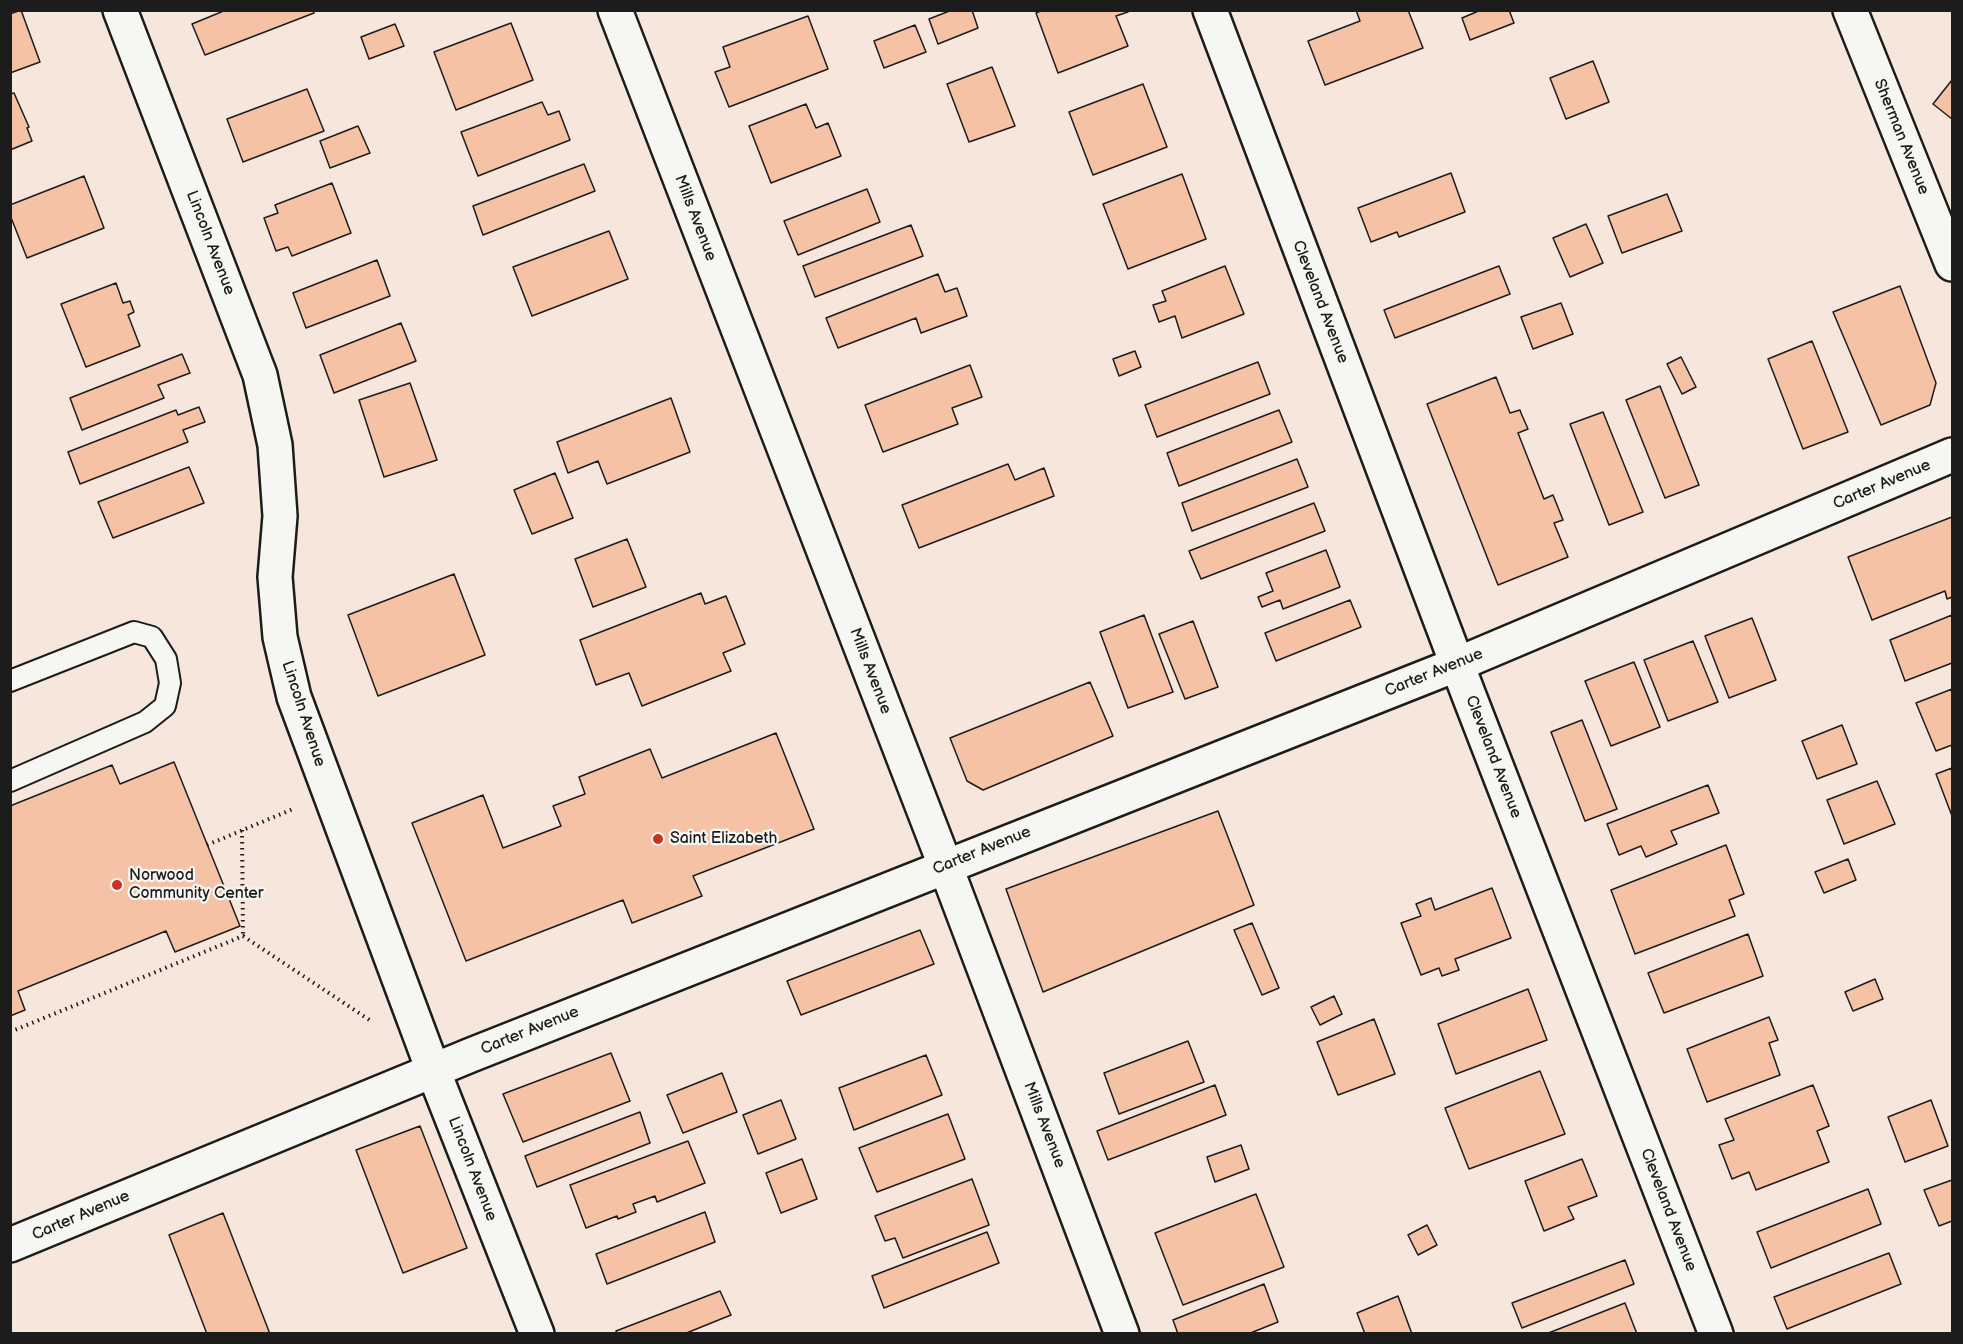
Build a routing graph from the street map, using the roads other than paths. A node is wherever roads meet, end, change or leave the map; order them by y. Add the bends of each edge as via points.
1 (120, 10) edge
2 (615, 10) edge
3 (1210, 10) edge
4 (1850, 10) edge
5 (1953, 264) edge
6 (1953, 455) edge
7 (1458, 664) junction
8 (10, 681) edge
9 (10, 781) edge
10 (945, 865) junction
11 (433, 1070) junction
12 (10, 1245) edge
13 (537, 1334) edge
14 (1122, 1334) edge
15 (1716, 1334) edge

1 - 11 street, Lincoln Avenue via 260,375 277,469 280,516 275,577 280,637 294,697
2 - 10 street, Mills Avenue
3 - 7 street, Cleveland Avenue
4 - 5 street, Sherman Avenue
6 - 7 street, Carter Avenue
7 - 10 street, Carter Avenue
7 - 15 street, Cleveland Avenue
8 - 9 lane via 134,632 152,638 166,659 170,683 165,706 145,722
10 - 11 street, Carter Avenue
10 - 14 street, Mills Avenue
11 - 12 street, Carter Avenue
11 - 13 street, Lincoln Avenue

